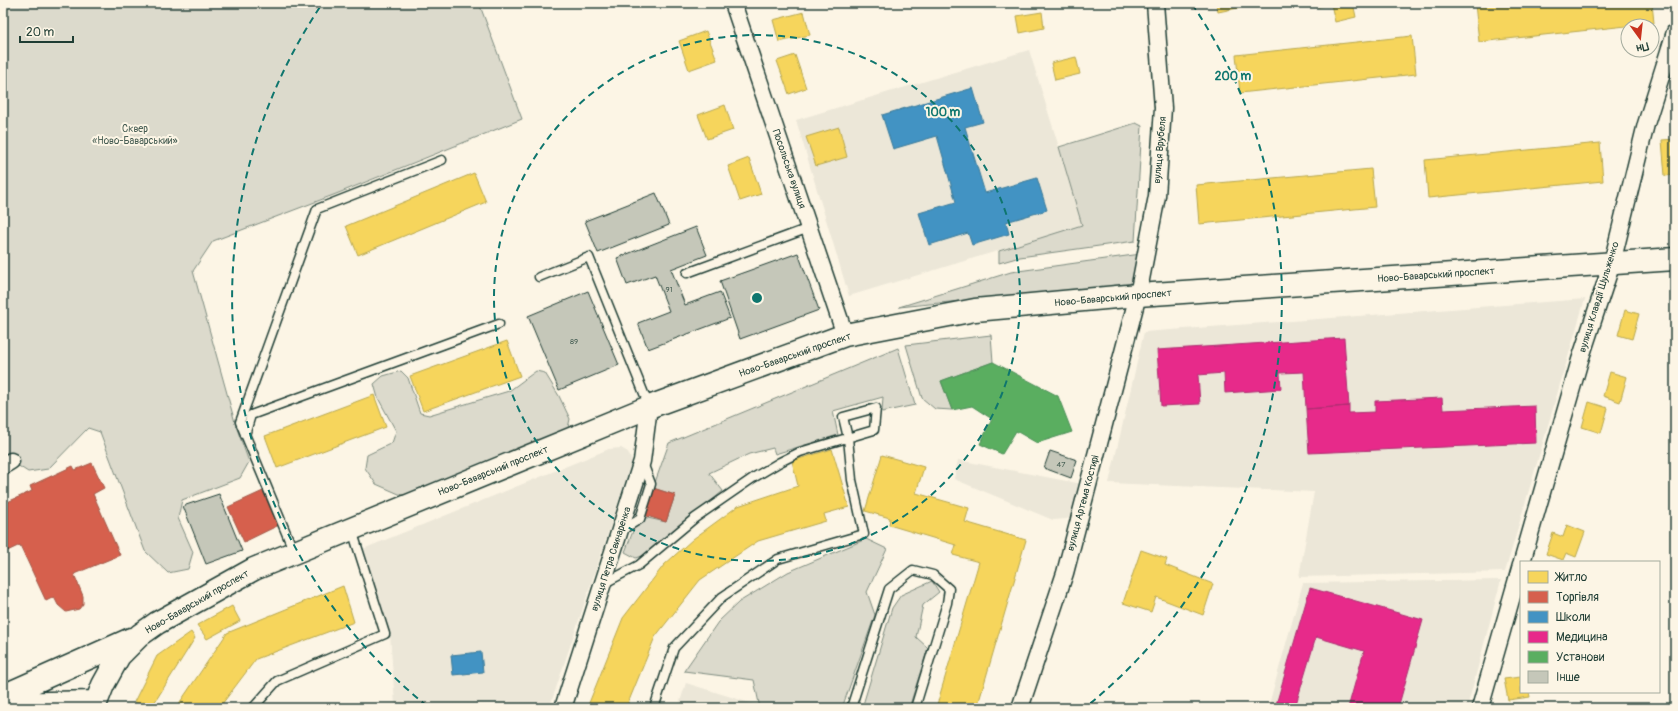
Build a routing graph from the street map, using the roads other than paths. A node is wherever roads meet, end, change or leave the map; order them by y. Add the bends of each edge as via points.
1 (733, 3) edge
2 (1154, 3) edge
3 (1675, 32) edge
4 (442, 160) dead end
5 (809, 228) junction
6 (1675, 258) edge
7 (1612, 263) junction
8 (687, 273) dead end
9 (539, 277) dead end
10 (1138, 295) junction
11 (498, 324) dead end
12 (845, 336) junction
13 (649, 407) junction
14 (245, 435) junction
15 (848, 438) junction
16 (352, 529) junction
17 (294, 552) junction
18 (1522, 561) edge
19 (1520, 568) edge
20 (602, 585) junction
21 (140, 635) junction
22 (3, 696) edge
23 (3, 704) edge
24 (95, 705) edge
25 (253, 708) edge
26 (563, 708) edge
27 (654, 708) edge
28 (851, 708) edge
29 (915, 708) edge
30 (1020, 708) edge
31 (1480, 708) edge

1 - 5 street, Посольська вулиця
2 - 10 street, вулиця Врубеля via 1164,108 1156,196
3 - 7 street, вулиця Клавдії Шульженко via 1646,124
4 - 14 lane via 317,209 240,422
5 - 8 lane
5 - 12 street, Посольська вулиця
6 - 7 main road, Ново-Баварський проспект
7 - 10 main road, Ново-Баварський проспект
7 - 18 street, вулиця Клавдії Шульженко via 1580,360
9 - 13 lane via 589,257
10 - 12 main road, Ново-Баварський проспект via 975,310
10 - 30 street, вулиця Артема Костирі via 1065,572
11 - 14 lane via 251,415
12 - 13 main road, Ново-Баварський проспект
13 - 16 main road, Ново-Баварський проспект
13 - 20 street, вулиця Петра Свинаренка via 642,461
14 - 17 lane
15 - 15 lane via 874,430 876,408 843,417
15 - 20 lane via 800,452 753,478 695,518 639,566
15 - 27 lane via 852,480 864,534 778,559 722,597 674,648
16 - 17 main road, Ново-Баварський проспект
16 - 25 lane via 386,634 278,681
17 - 21 main road, Ново-Баварський проспект via 254,569
19 - 31 street
20 - 26 street, вулиця Петра Свинаренка
21 - 22 main road
21 - 24 main road, Ново-Баварський проспект via 119,656
23 - 24 main road, Ново-Баварський проспект
28 - 29 lane via 889,588 913,570 933,575 949,589

